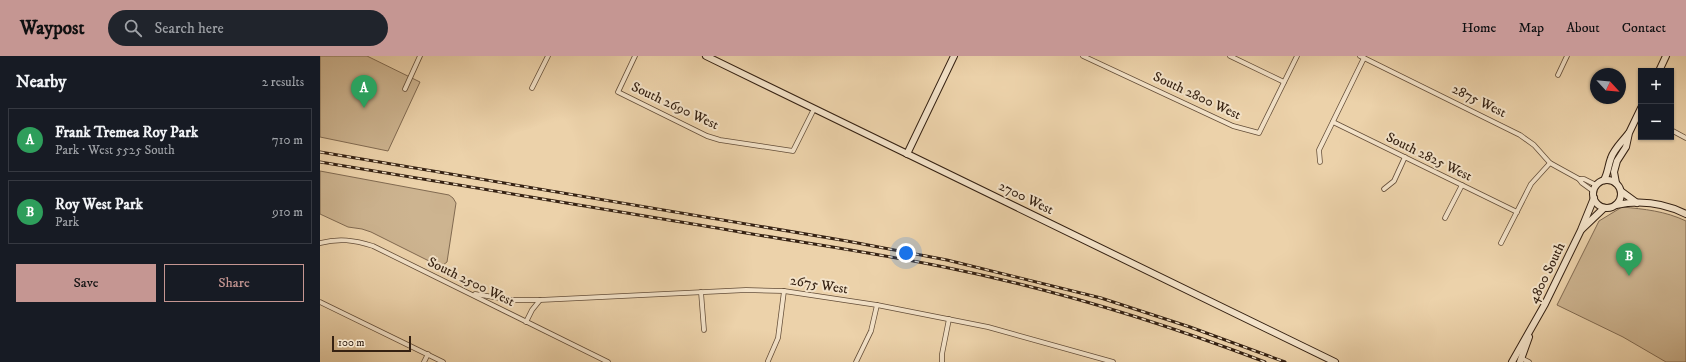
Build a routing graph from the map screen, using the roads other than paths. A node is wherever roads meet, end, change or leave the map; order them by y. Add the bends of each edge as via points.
1 (420, 56) edge
2 (548, 56) edge
3 (635, 56) edge
4 (706, 56) edge
5 (954, 56) edge
6 (1083, 56) edge
7 (1230, 56) edge
8 (1297, 56) edge
9 (1567, 56) edge
10 (1666, 56) edge
11 (1362, 57) edge
12 (1660, 68) edge
13 (1558, 75) dead end
14 (1284, 82) junction
15 (532, 88) dead end
16 (405, 89) dead end
17 (814, 109) junction
18 (1638, 116) edge
19 (1333, 122) junction
20 (1674, 132) edge
21 (1629, 133) junction
22 (1686, 138) edge
23 (907, 154) junction
24 (1405, 157) junction
25 (1320, 162) dead end
26 (1550, 163) junction
27 (1604, 180) junction
28 (1616, 183) junction
29 (1462, 185) junction
30 (1595, 188) junction
31 (1384, 189) dead end
32 (1622, 192) junction
33 (1594, 198) junction
34 (1637, 202) junction
35 (1615, 205) junction
36 (1604, 208) junction
37 (1516, 212) junction
38 (1686, 214) edge
39 (1445, 218) dead end
40 (1581, 230) junction
41 (320, 243) edge
42 (1501, 243) dead end
43 (784, 291) junction
44 (701, 292) junction
45 (470, 294) junction
46 (540, 300) junction
47 (320, 302) edge
48 (877, 306) junction
49 (949, 319) junction
50 (526, 322) junction
51 (1534, 326) junction
52 (704, 330) dead end
53 (428, 354) junction
54 (1521, 360) edge
55 (768, 361) edge
56 (424, 362) edge
57 (443, 362) edge
58 (608, 362) edge
59 (856, 362) edge
60 (942, 362) edge
61 (1113, 362) edge
62 (1336, 362) edge
63 (1512, 362) edge
64 (1529, 362) edge

1 - 16 street
2 - 15 street
3 - 17 street, South 2690 West via 618,92 720,140 793,151
4 - 17 street, 2700 West
5 - 23 street
6 - 14 street, South 2800 West via 1233,126 1259,133
7 - 14 street
8 - 14 street
9 - 13 street
10 - 12 street
11 - 19 street
11 - 26 street, 2875 West via 1520,134
17 - 23 street, 2700 West
18 - 21 street
19 - 24 street, South 2825 West
19 - 25 street via 1319,150
20 - 22 street
21 - 27 street via 1611,159
21 - 28 street via 1626,147 1617,161 1614,172
23 - 62 street, 2700 West
24 - 29 street, South 2825 West
24 - 31 street via 1394,181
26 - 30 street, 2875 West via 1579,179 1584,179
26 - 37 street via 1531,184
27 - 28 street
27 - 30 street
28 - 32 street
29 - 37 street, South 2825 West
29 - 39 street
30 - 33 street
32 - 34 street
32 - 35 street
33 - 36 street via 1596,203
33 - 40 street, 4800 South
34 - 35 street
34 - 38 street via 1657,204
35 - 36 street
36 - 40 street, 4800 South
37 - 42 street
40 - 51 street, 4800 South
41 - 45 street, South 2500 West via 342,239 373,246
43 - 44 street, 2675 West
43 - 48 street, 2675 West
43 - 55 street via 778,338
44 - 46 street, 2675 West
44 - 52 street
45 - 46 street, 2675 West via 511,300
45 - 50 street, South 2500 West
46 - 50 street
47 - 53 street
48 - 49 street, 2675 West
48 - 59 street via 871,331
49 - 60 street
49 - 61 street, 2675 West via 988,327
50 - 58 street, South 2500 West
51 - 54 street, 4800 South
51 - 63 street, 4800 South
53 - 56 street
53 - 57 street
54 - 64 street

